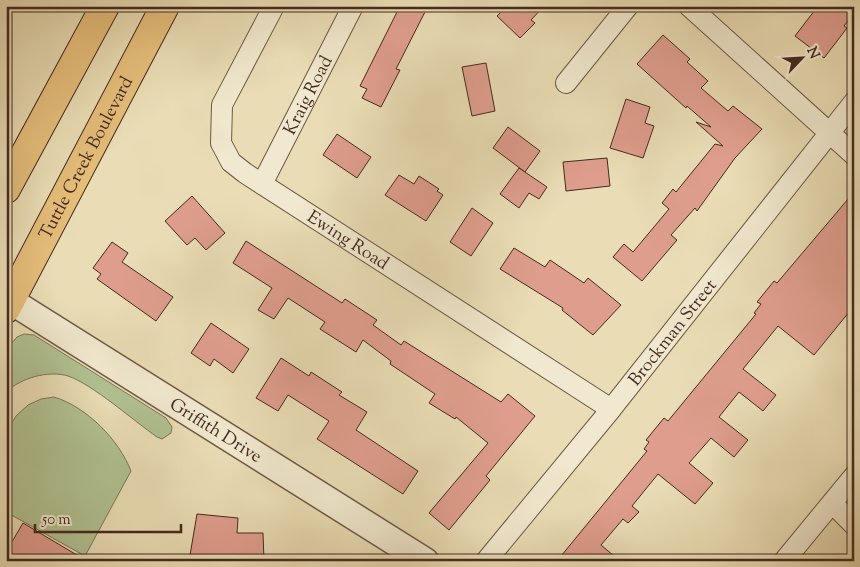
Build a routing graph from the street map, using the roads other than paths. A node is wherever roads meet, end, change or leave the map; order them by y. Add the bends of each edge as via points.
1 (105, 6) edge
2 (165, 6) edge
3 (274, 6) edge
4 (353, 6) edge
5 (628, 6) edge
6 (689, 6) edge
7 (566, 83) dead end
8 (854, 102) edge
9 (828, 133) junction
10 (854, 155) edge
11 (262, 184) junction
12 (6, 189) edge
13 (8, 303) edge
14 (611, 409) junction
15 (854, 476) edge
16 (832, 503) junction
17 (854, 525) edge
18 (425, 561) edge
19 (486, 561) edge
20 (784, 561) edge

1 - 12 highway
2 - 13 highway, Tuttle Creek Boulevard
3 - 11 street, Ewing Road via 222,105 221,143 231,162
4 - 11 street, Kraig Road
5 - 7 street
6 - 9 street
8 - 9 street, Brockman Street
9 - 10 street
9 - 14 street, Brockman Street
11 - 14 street, Ewing Road
13 - 18 street, Griffith Drive
14 - 19 street, Brockman Street
15 - 16 street
16 - 17 street
16 - 20 street

